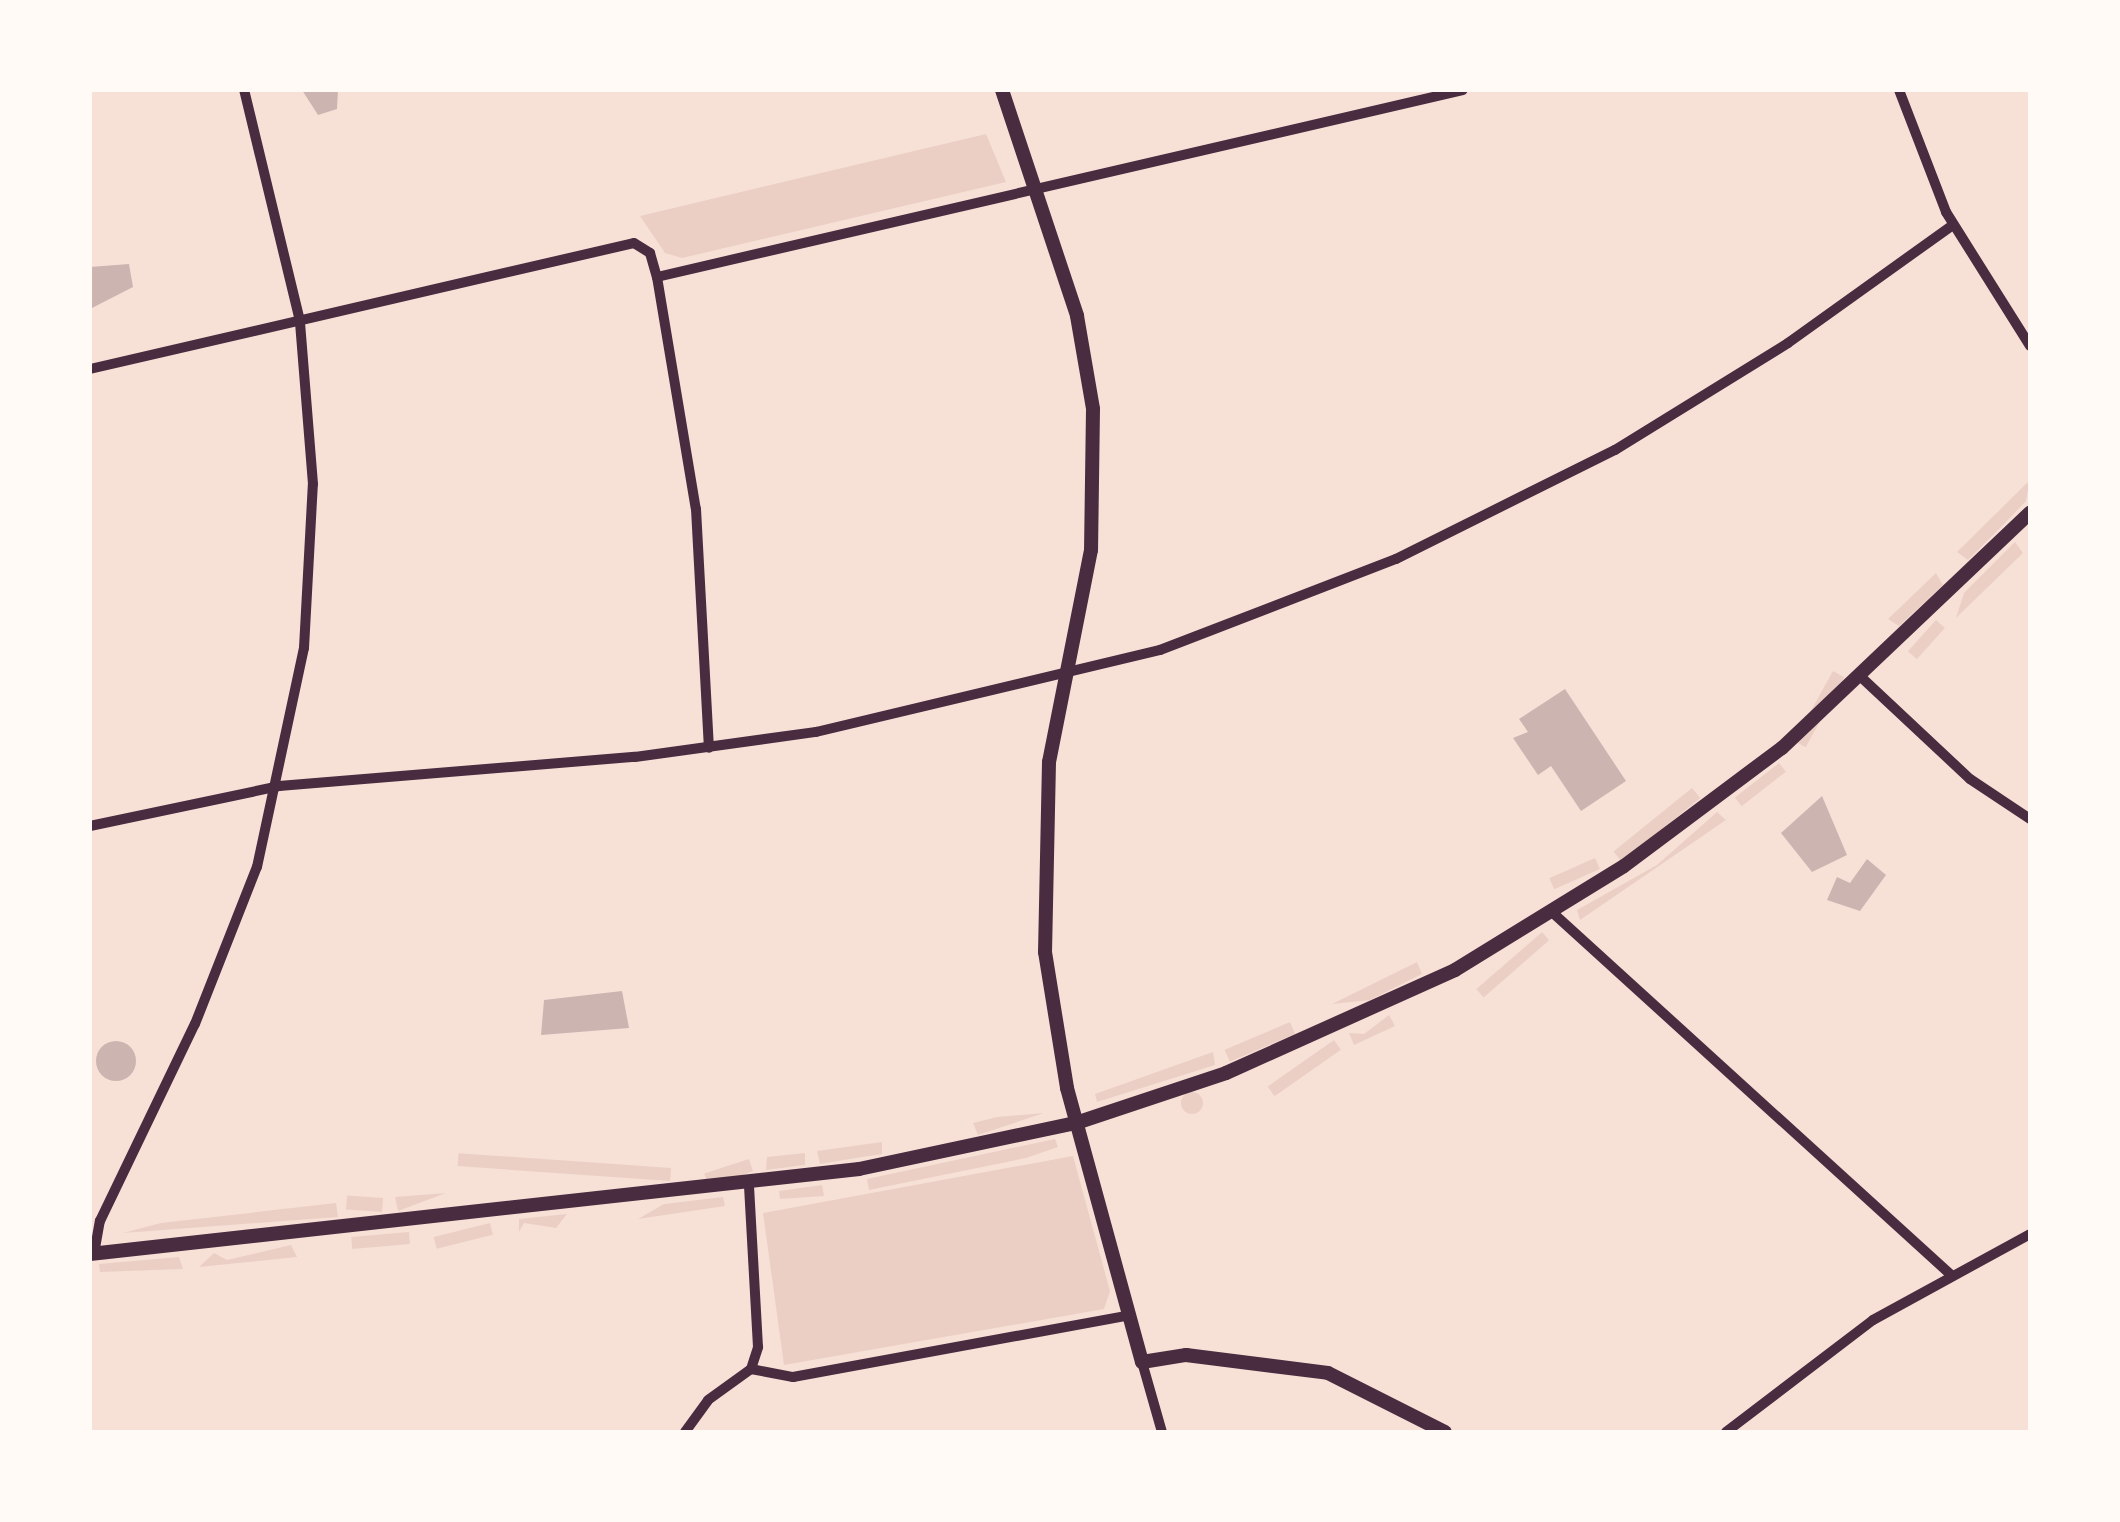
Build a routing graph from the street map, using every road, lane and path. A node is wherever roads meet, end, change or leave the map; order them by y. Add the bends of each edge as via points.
1 (244, 90) edge
2 (1002, 90) edge
3 (1463, 90) edge
4 (1899, 90) edge
5 (1039, 189) junction
6 (1953, 224) junction
7 (657, 277) junction
8 (300, 321) junction
9 (2030, 346) edge
10 (90, 369) edge
11 (2030, 513) edge
12 (1064, 676) junction
13 (1861, 677) junction
14 (709, 748) junction
15 (279, 786) junction
16 (2030, 819) edge
17 (90, 826) edge
18 (1553, 913) junction
19 (1076, 1122) junction
20 (750, 1184) junction
21 (2030, 1234) edge
22 (92, 1254) edge
23 (1950, 1274) junction
24 (1130, 1314) junction
25 (1142, 1362) junction
26 (751, 1370) junction
27 (685, 1432) edge
28 (1162, 1432) edge
29 (1445, 1432) edge
30 (1726, 1432) edge

1 - 8 street
2 - 5 street
3 - 5 street
4 - 6 street
5 - 7 street
5 - 12 street via 1093,409 1091,550
6 - 9 street
6 - 12 street via 1788,344 1478,521 1263,614
7 - 8 street via 650,253 634,243
7 - 14 street via 696,510
8 - 10 street
8 - 15 street via 311,567
11 - 13 street
12 - 14 street
12 - 19 street via 1043,902 1052,1016
13 - 16 street via 1970,779
13 - 18 street via 1706,808
14 - 15 street
15 - 17 street
15 - 22 street via 228,946 100,1221
18 - 19 street via 1331,1030
18 - 23 street
19 - 20 street
19 - 24 street
20 - 22 street
20 - 26 street via 762,1324
21 - 23 street
23 - 30 street via 1808,1365
24 - 25 street
24 - 26 street via 793,1377
25 - 28 street
25 - 29 street via 1186,1354 1328,1373
26 - 27 street via 708,1400

